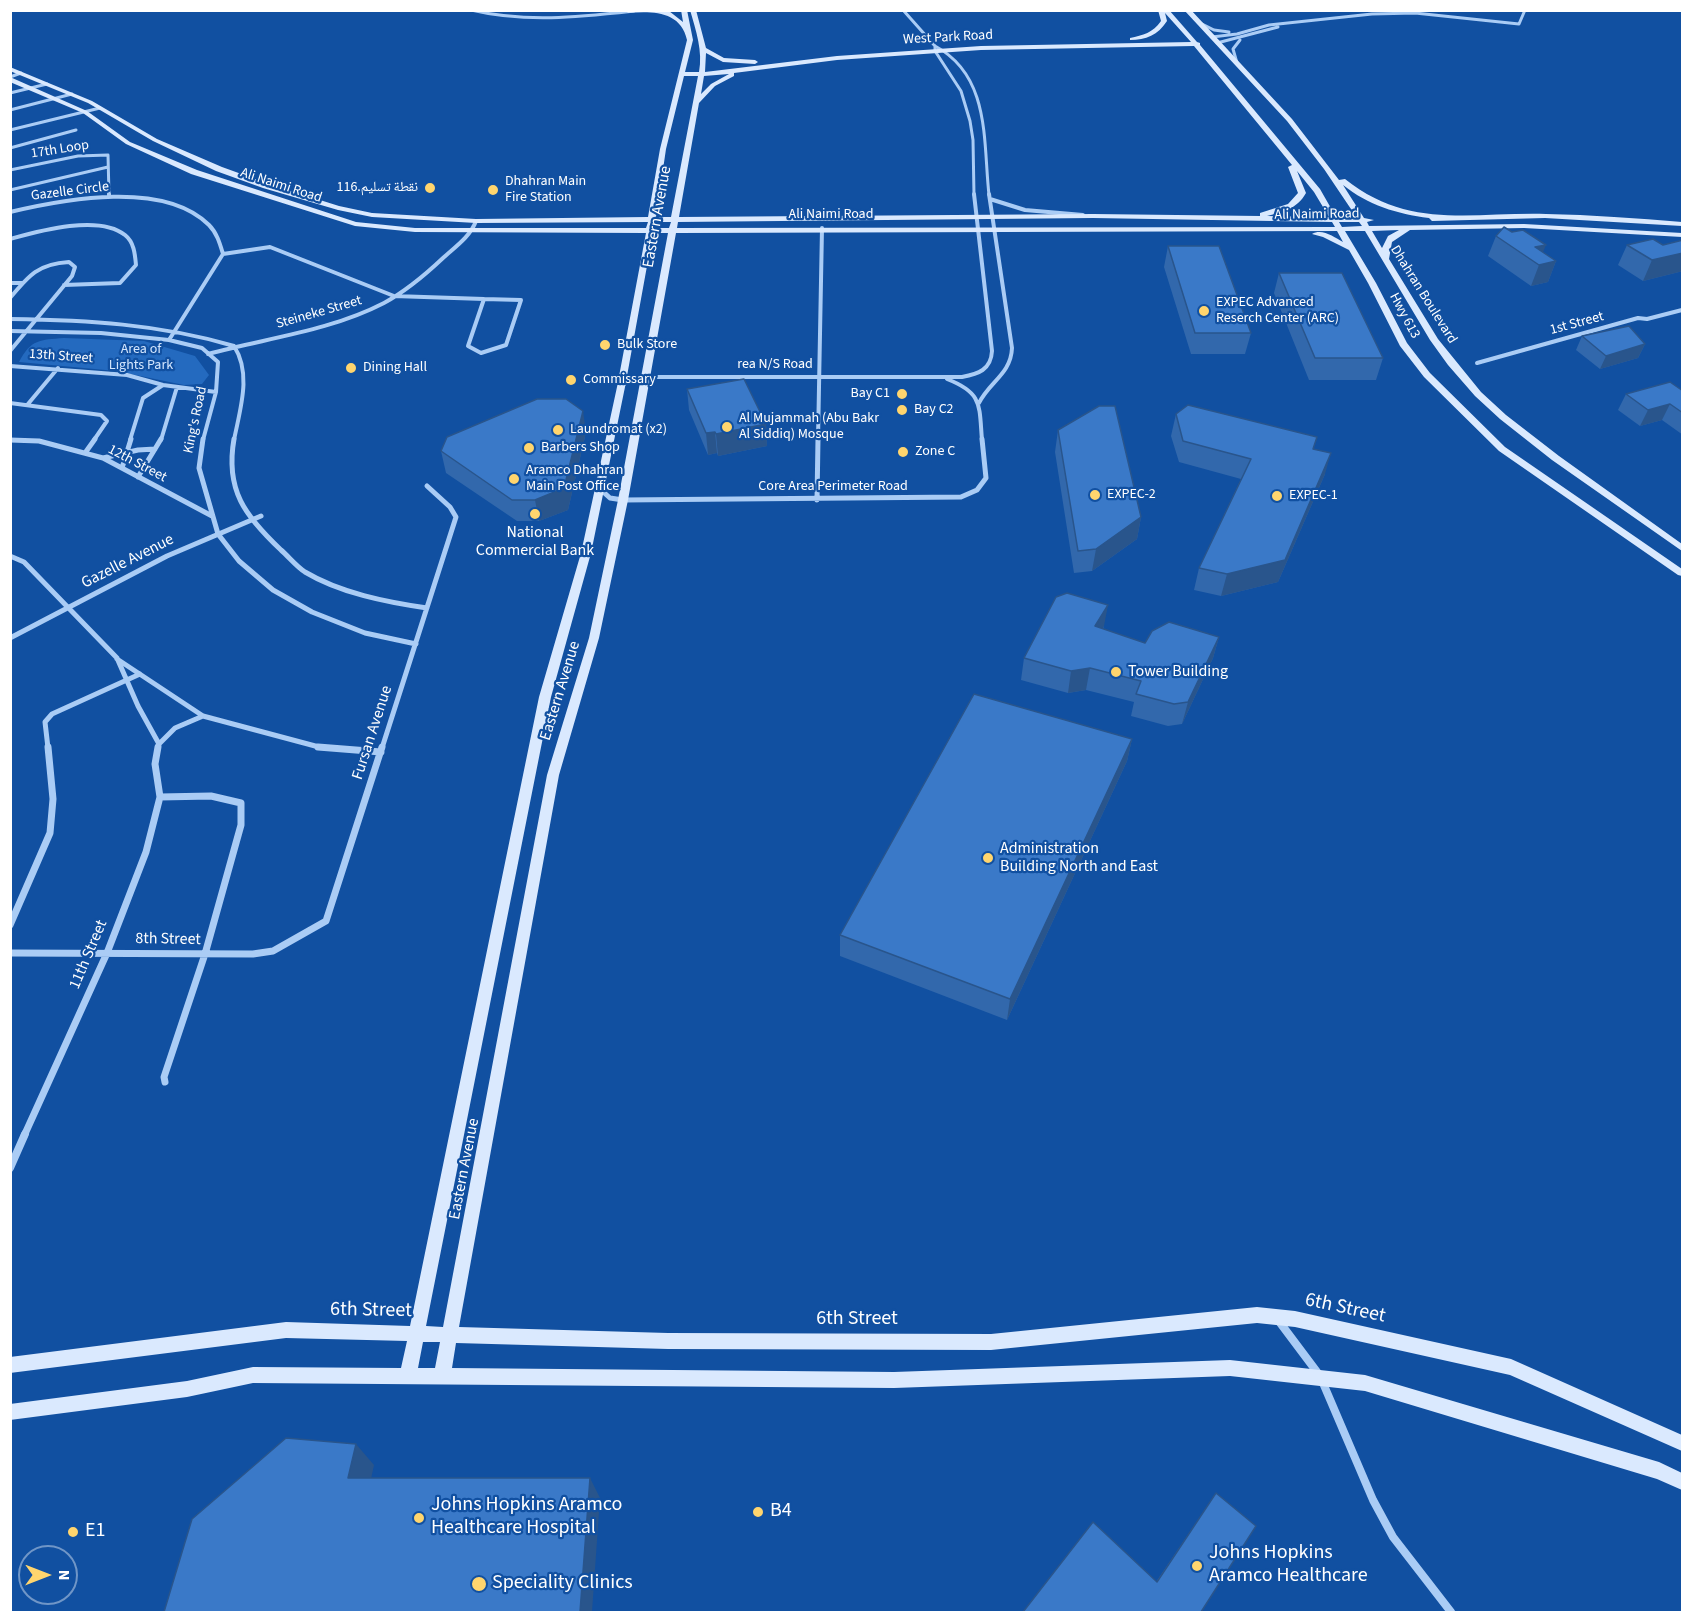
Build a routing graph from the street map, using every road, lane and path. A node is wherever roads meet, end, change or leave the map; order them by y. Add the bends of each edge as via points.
1 (471, 10) edge
2 (485, 10) edge
3 (607, 10) edge
4 (635, 10) edge
5 (647, 10) edge
6 (903, 10) edge
7 (1163, 10) edge
8 (1187, 10) edge
9 (1525, 10) edge
10 (628, 11) edge
11 (692, 12) edge
12 (1197, 21) junction
13 (1305, 21) junction
14 (1254, 29) junction
15 (690, 30) junction
16 (1243, 38) junction
17 (1130, 39) junction
18 (1215, 40) junction
19 (1193, 41) junction
20 (1121, 45) junction
21 (935, 48) junction
22 (703, 49) junction
23 (946, 50) junction
24 (1186, 52) dead end
25 (1195, 55) dead end
26 (1212, 62) junction
27 (1237, 63) junction
28 (766, 64) junction
29 (10, 69) edge
30 (701, 72) junction
31 (21, 73) junction
32 (682, 73) junction
33 (10, 78) edge
34 (47, 84) junction
35 (32, 88) junction
36 (10, 93) edge
37 (72, 94) junction
38 (58, 99) junction
39 (694, 106) junction
40 (100, 108) junction
41 (10, 110) edge
42 (85, 112) junction
43 (10, 130) edge
44 (75, 130) dead end
45 (10, 148) edge
46 (1288, 157) junction
47 (108, 167) junction
48 (10, 170) edge
49 (1328, 170) junction
50 (10, 190) edge
51 (109, 197) junction
52 (990, 199) junction
53 (10, 212) edge
54 (1093, 216) junction
55 (992, 217) junction
56 (977, 218) junction
57 (1455, 218) junction
58 (1204, 219) junction
59 (1336, 220) junction
60 (476, 221) junction
61 (650, 224) junction
62 (675, 224) junction
63 (1364, 224) junction
64 (1683, 224) edge
65 (1431, 227) junction
66 (822, 228) junction
67 (978, 229) junction
68 (994, 229) junction
69 (1267, 229) junction
70 (1341, 229) junction
71 (472, 231) junction
72 (1683, 235) edge
73 (10, 239) edge
74 (1353, 250) junction
75 (223, 254) junction
76 (1385, 262) junction
77 (10, 283) edge
78 (23, 283) junction
79 (64, 285) junction
80 (394, 296) junction
81 (10, 298) edge
82 (484, 298) junction
83 (1683, 310) edge
84 (10, 319) edge
85 (37, 320) junction
86 (176, 330) junction
87 (10, 331) edge
88 (27, 331) junction
89 (170, 340) junction
90 (234, 346) junction
91 (10, 351) edge
92 (208, 354) junction
93 (1477, 363) dead end
94 (10, 366) edge
95 (58, 368) junction
96 (645, 377) junction
97 (820, 377) junction
98 (933, 377) junction
99 (163, 385) junction
100 (177, 387) junction
101 (621, 387) junction
102 (216, 392) junction
103 (10, 403) edge
104 (979, 403) junction
105 (28, 404) junction
106 (10, 440) edge
107 (155, 449) junction
108 (127, 452) junction
109 (85, 453) junction
110 (103, 458) junction
111 (122, 468) junction
112 (138, 477) junction
113 (428, 486) dead end
114 (600, 489) junction
115 (623, 500) junction
116 (817, 500) junction
117 (212, 516) junction
118 (261, 516) dead end
119 (251, 520) junction
120 (218, 534) junction
121 (1683, 549) edge
122 (10, 556) edge
123 (1683, 573) edge
124 (69, 608) junction
125 (427, 608) junction
126 (10, 638) edge
127 (416, 644) junction
128 (117, 658) junction
129 (140, 674) junction
130 (126, 680) junction
131 (203, 716) junction
132 (159, 744) junction
133 (381, 752) junction
134 (159, 797) junction
135 (10, 926) edge
136 (10, 953) edge
137 (106, 953) junction
138 (205, 954) junction
139 (253, 954) joint
140 (165, 1082) dead end
141 (10, 1168) edge
142 (1276, 1317) junction
143 (417, 1334) junction
144 (450, 1335) junction
145 (10, 1365) edge
146 (408, 1376) junction
147 (1320, 1376) junction
148 (442, 1377) junction
149 (10, 1412) edge
150 (1661, 1434) junction
151 (1683, 1438) edge
152 (1683, 1443) edge
153 (1683, 1482) edge
154 (1451, 1612) edge

1 - 10 street via 533,19
2 - 3 street via 540,16
4 - 10 street
5 - 10 main road
5 - 15 main road via 669,13
6 - 21 street
7 - 17 main road via 1164,21 1158,30
7 - 19 main road, Hwy 613
8 - 12 main road, Dhahran Boulevard
9 - 13 street via 1519,24 1415,13
11 - 15 main road, Eastern Avenue
11 - 22 main road, Eastern Avenue
12 - 14 street via 1218,32
12 - 18 main road, Dhahran Boulevard
13 - 14 street
13 - 16 street
14 - 18 street
15 - 32 main road, Eastern Avenue
16 - 18 street
16 - 27 street via 1233,49
17 - 19 main road, West Park Road
17 - 21 main road, West Park Road via 1031,40
18 - 19 main road, West Park Road
18 - 27 main road, Dhahran Boulevard
19 - 20 main road, West Park Road
19 - 26 main road, Hwy 613
20 - 23 main road, West Park Road
20 - 24 main road
21 - 23 main road, West Park Road
21 - 28 main road, West Park Road
21 - 56 street via 962,91 967,107 973,140
22 - 28 main road via 732,62
22 - 30 main road, Eastern Avenue
23 - 52 street via 978,99 988,148
25 - 26 main road
26 - 46 main road, Hwy 613
27 - 49 main road, Dhahran Boulevard
28 - 30 main road, West Park Road
28 - 39 main road via 721,80 701,95
29 - 31 main road, Ali Naimi Road
30 - 32 main road, West Park Road
30 - 39 main road, Eastern Avenue
31 - 33 street
31 - 34 main road, Ali Naimi Road
32 - 61 main road, Eastern Avenue
33 - 35 main road, Ali Naimi Road
34 - 35 street
34 - 37 main road, Ali Naimi Road
35 - 36 street
35 - 38 main road, Ali Naimi Road
37 - 38 street
37 - 40 main road, Ali Naimi Road
38 - 41 street
38 - 42 main road, Ali Naimi Road
39 - 62 main road, Eastern Avenue
40 - 42 street
40 - 60 main road, Ali Naimi Road via 155,140 219,169 338,208 396,218
42 - 43 street
42 - 71 main road, Ali Naimi Road via 128,143 194,172 355,224
44 - 45 street
46 - 58 main road via 1302,193 1294,205 1260,215
46 - 59 main road, Hwy 613
47 - 48 street, 17th Loop via 108,155 97,155
47 - 50 street
47 - 51 street, 17th Loop
49 - 57 main road via 1354,191 1384,207
49 - 63 main road, Dhahran Boulevard
51 - 53 street, Gazelle Circle via 36,205
51 - 75 street, Gazelle Circle via 179,207 208,224
52 - 54 street via 1029,213
52 - 55 street
54 - 55 main road, Ali Naimi Road
54 - 58 main road, Ali Naimi Road
55 - 56 main road, Ali Naimi Road
55 - 68 street
56 - 62 main road, Ali Naimi Road
56 - 67 street
57 - 63 main road, Ali Naimi Road
57 - 64 main road, Ali Naimi Road via 1582,217
58 - 59 main road, Ali Naimi Road
59 - 63 main road, Ali Naimi Road
59 - 70 main road, Hwy 613
60 - 61 main road, Ali Naimi Road
60 - 71 street, Steineke Street
61 - 62 main road, Ali Naimi Road
61 - 71 main road, Ali Naimi Road
61 - 101 main road, Eastern Avenue
62 - 66 main road, Ali Naimi Road
62 - 96 main road, Eastern Avenue
63 - 65 main road, Ali Naimi Road
63 - 70 main road, Ali Naimi Road
63 - 76 main road, Dhahran Boulevard
65 - 72 main road, Ali Naimi Road via 1568,227
65 - 76 main road via 1392,236 1385,246
66 - 67 main road, Ali Naimi Road
66 - 97 street
67 - 68 main road, Ali Naimi Road
67 - 98 street via 991,363 975,375
68 - 69 main road, Ali Naimi Road
68 - 104 street via 1012,357
69 - 70 main road, Ali Naimi Road
69 - 74 main road via 1325,236
70 - 74 main road, Hwy 613
71 - 80 street, Steineke Street
73 - 79 street via 58,227 99,227 119,231 134,248 136,265 120,283
74 - 123 main road, Hwy 613 via 1403,344 1458,408 1502,449
75 - 80 street via 270,247
75 - 86 street
76 - 121 main road, Dhahran Boulevard via 1440,349 1471,388 1571,471
77 - 78 street
78 - 79 street via 42,266 69,262 75,267
78 - 81 street
79 - 85 street
80 - 82 street
80 - 90 street, Steineke Street via 368,310 319,326
82 - 82 street via 468,346 481,352 506,345 520,300
83 - 93 street, 1st Street via 1638,318
84 - 85 street
85 - 86 street
85 - 88 street
86 - 89 street
86 - 90 street
87 - 88 street
88 - 89 street
88 - 91 street
89 - 92 street via 202,348
90 - 92 street, Steineke Street
90 - 119 street via 243,362 243,386 231,468 237,496
92 - 102 street, King's Road via 218,362
94 - 95 street, 13th Street
95 - 99 street, 13th Street via 128,375
95 - 105 street
96 - 97 street, rea N/S Road
96 - 101 street, rea N/S Road via 632,379
96 - 115 main road, Eastern Avenue
97 - 98 street, rea N/S Road
97 - 116 street
98 - 104 street via 967,387
99 - 100 street, 13th Street
99 - 108 street via 143,398
100 - 102 street, 13th Street
100 - 107 street
101 - 114 main road, Eastern Avenue
102 - 117 street, King's Road via 199,468
103 - 105 street
104 - 116 street, Core Area Perimeter Road via 987,470 977,490 946,499
105 - 109 street via 101,415 107,421
106 - 109 street, 12th Street via 39,441
107 - 108 street
107 - 112 street
108 - 110 street
108 - 111 street
109 - 110 street, 12th Street
110 - 111 street, 12th Street
111 - 112 street, 12th Street
112 - 117 street, 12th Street
113 - 125 street, Fursan Avenue via 456,517
114 - 115 street, Core Area Perimeter Road via 610,498
114 - 143 main road, Eastern Avenue via 545,697
115 - 116 street, Core Area Perimeter Road
115 - 144 main road, Eastern Avenue via 594,638 553,775
117 - 120 street, King's Road
118 - 119 street, Gazelle Avenue
119 - 120 street, Gazelle Avenue
119 - 125 street via 304,572 362,595
120 - 124 street, Gazelle Avenue
120 - 127 street, King's Road via 239,561 273,590 312,612 365,633
122 - 124 street via 24,562
124 - 126 street, Gazelle Avenue
124 - 128 street
125 - 127 street, Fursan Avenue
127 - 133 street, Fursan Avenue
128 - 129 street
128 - 130 street
129 - 130 street
129 - 131 street
130 - 132 street
130 - 135 street via 52,714 45,722 53,799 50,832
131 - 132 street via 175,728
131 - 133 street via 319,747
132 - 134 street, 11th Street via 155,764
133 - 139 street, Fursan Avenue via 326,921 273,951
134 - 137 street, 11th Street via 146,852
134 - 138 street via 215,795 241,803 241,825
136 - 137 street, 8th Street
137 - 138 street, 8th Street
137 - 141 street, 11th Street
138 - 139 street, 8th Street
138 - 140 street
142 - 144 main road, 6th Street via 991,1342 668,1341
142 - 147 street
142 - 150 main road, 6th Street via 1511,1367
143 - 144 main road, 6th Street
143 - 145 main road, 6th Street via 286,1330
143 - 146 main road, Eastern Avenue
144 - 148 main road, Eastern Avenue
146 - 148 main road
146 - 149 main road via 253,1375 187,1389
147 - 148 main road via 1230,1368 894,1380
147 - 153 main road via 1365,1383 1659,1471
147 - 154 street via 1393,1537
150 - 151 main road
150 - 152 main road, 6th Street

